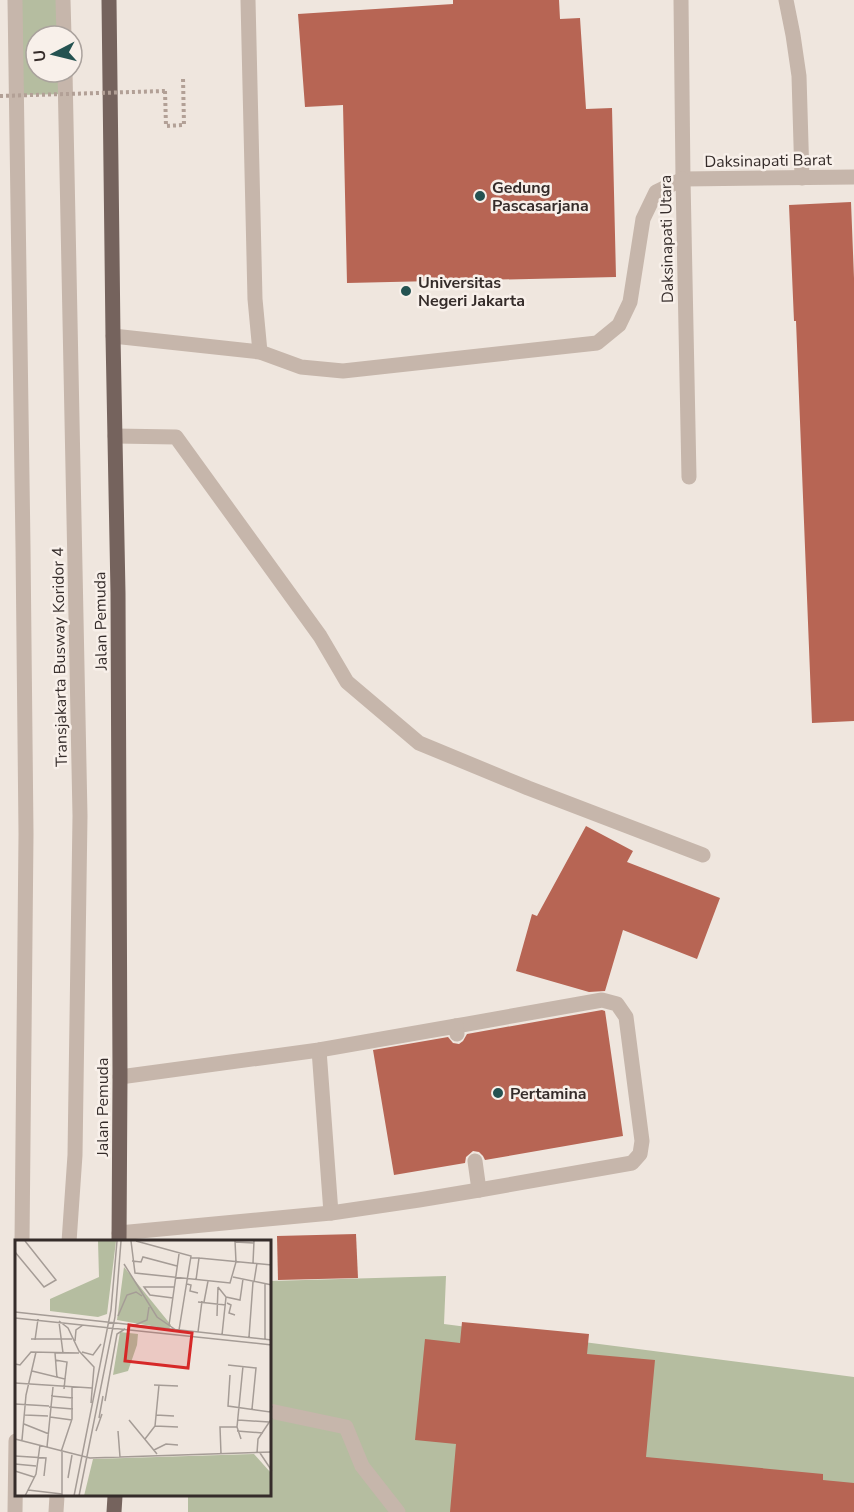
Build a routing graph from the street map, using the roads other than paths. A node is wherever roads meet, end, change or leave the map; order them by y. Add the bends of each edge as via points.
1 (15, 0) edge
2 (63, 0) edge
3 (109, 0) edge
4 (248, 0) edge
5 (681, 0) edge
6 (786, 0) edge
7 (64, 24) edge
8 (65, 84) edge
9 (854, 177) edge
10 (802, 178) junction
11 (683, 179) junction
12 (113, 336) junction
13 (260, 352) junction
14 (115, 436) junction
15 (689, 477) dead end
16 (703, 855) dead end
17 (319, 1050) junction
18 (120, 1077) junction
19 (475, 1161) dead end
20 (479, 1190) junction
21 (331, 1213) junction
22 (119, 1238) edge
23 (22, 1240) edge
24 (69, 1240) edge
25 (272, 1411) edge
26 (15, 1497) edge
27 (57, 1497) edge
28 (115, 1497) edge
29 (15, 1512) edge
30 (56, 1512) edge
31 (114, 1512) edge
32 (398, 1512) edge

1 - 23 street, Transjakarta Busway Koridor 4 via 26,834
2 - 7 street
3 - 12 main road, Jalan Pemuda
4 - 13 street via 255,299
5 - 11 street, Daksinapati Utara
6 - 10 street via 799,76
8 - 24 street, Transjakarta Busway Koridor 4 via 81,816 75,1155
9 - 10 street, Daksinapati Barat
10 - 11 street, Daksinapati Barat
11 - 13 street via 656,192 643,219 630,302 619,325 597,343 343,371 301,367
11 - 15 street, Daksinapati Utara
12 - 13 street
12 - 14 main road, Jalan Pemuda
14 - 16 street via 176,438 320,636 347,682 419,743
14 - 18 main road, Jalan Pemuda
17 - 18 street
17 - 20 street via 457,1030 602,1000 617,1004 626,1017 642,1141 640,1154 632,1163
17 - 21 street
18 - 22 main road, Jalan Pemuda
19 - 20 street
20 - 21 street
21 - 22 street
25 - 32 street via 346,1427 362,1466
26 - 29 street
27 - 30 street
28 - 31 main road

